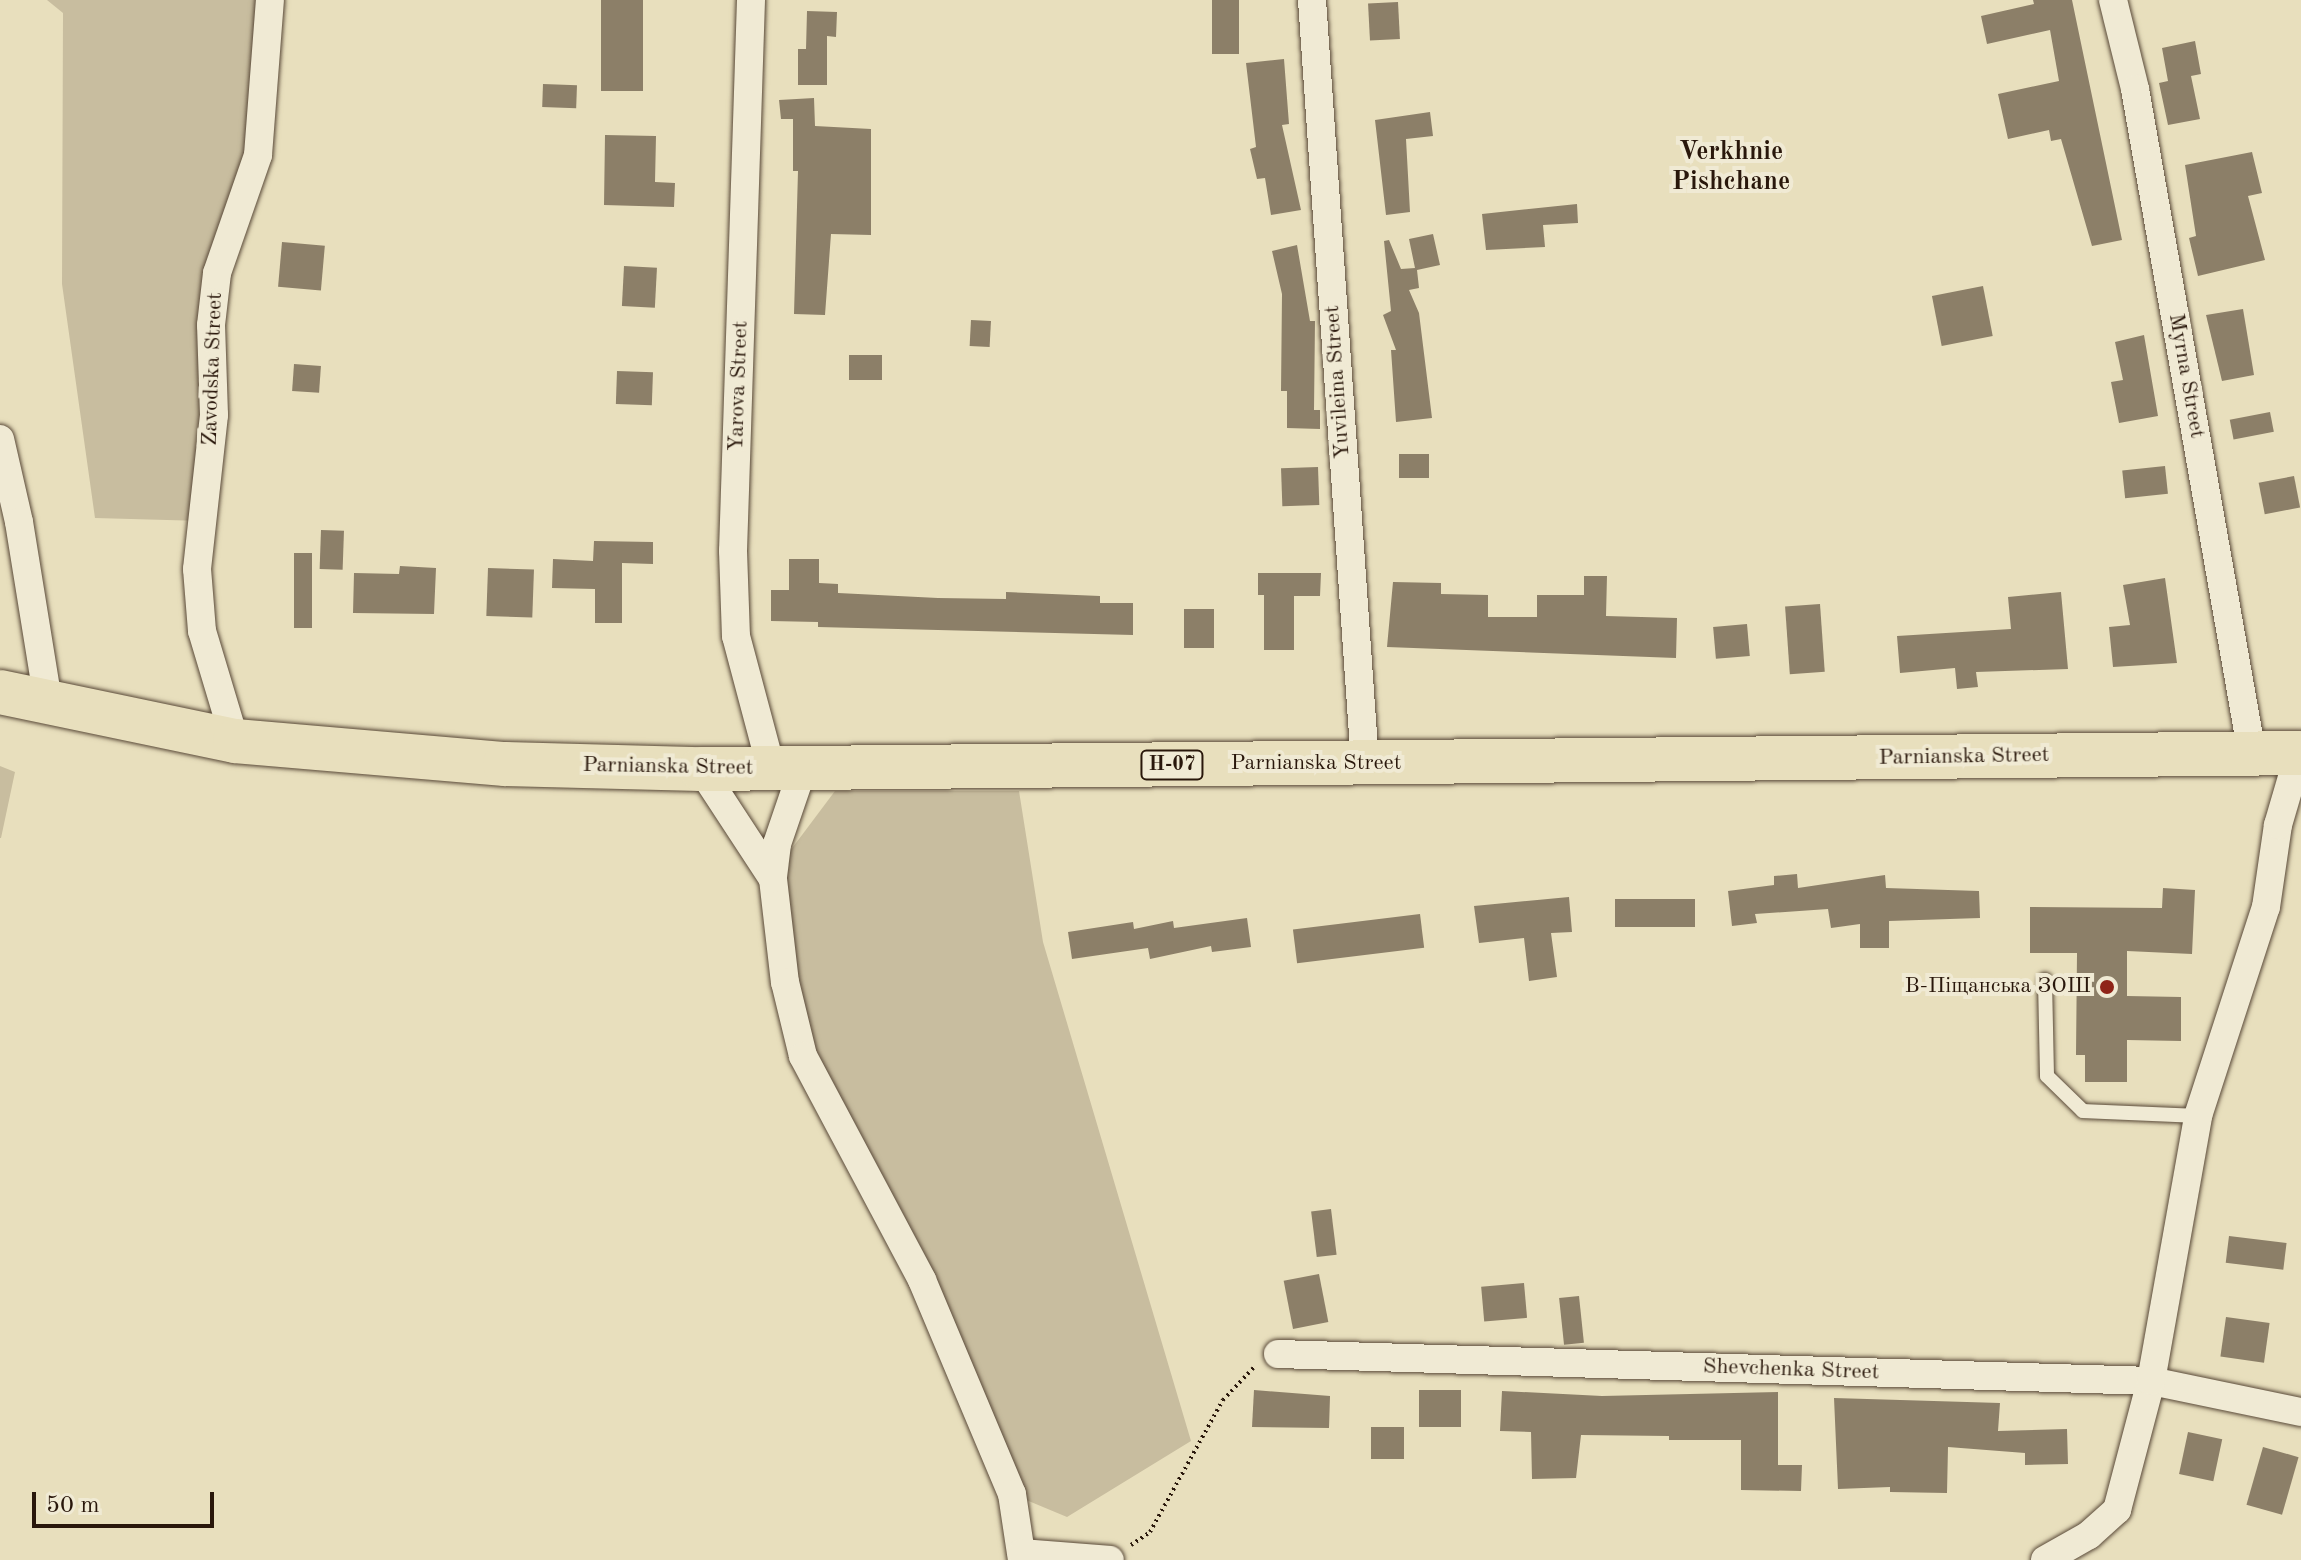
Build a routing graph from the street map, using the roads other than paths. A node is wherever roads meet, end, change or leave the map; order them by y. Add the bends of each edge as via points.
1 (270, 0) edge
2 (751, 0) edge
3 (1312, 0) edge
4 (2113, 0) edge
5 (0, 439) edge
6 (0, 692) edge
7 (48, 702) junction
8 (235, 741) junction
9 (2300, 753) edge
10 (2252, 754) junction
11 (1365, 764) junction
12 (787, 768) junction
13 (701, 769) junction
14 (773, 879) junction
15 (2045, 980) dead end
16 (2198, 1116) junction
17 (1278, 1354) road end
18 (2151, 1381) junction
19 (2301, 1412) edge
20 (1022, 1556) edge
21 (1110, 1560) edge
22 (2045, 1560) edge

1 - 8 street, Zavodska Street via 258,155 217,273 212,312 214,415 197,569 202,631
2 - 12 street, Yarova Street via 733,551 736,636
3 - 11 street, Yuvileina Street
4 - 10 street, Myrna Street via 2135,89
5 - 7 street
6 - 7 main road, Н-07
7 - 8 main road, Parnianska Street / Н-07
8 - 13 main road, Parnianska Street / Н-07 via 371,756
9 - 10 main road, Parnianska Street / Н-07
9 - 16 street via 2278,825 2266,907
10 - 11 main road, Parnianska Street / Н-07
11 - 12 main road, Parnianska Street / Н-07
12 - 13 main road, Parnianska Street / Н-07
12 - 14 street
13 - 14 street
14 - 20 street via 785,982 803,1056 922,1280 1012,1494
15 - 16 lane via 2047,1076 2083,1111
16 - 18 street
17 - 18 street, Shevchenka Street
18 - 19 street, Shevchenka Street
18 - 22 street via 2117,1510 2089,1535
20 - 21 street

